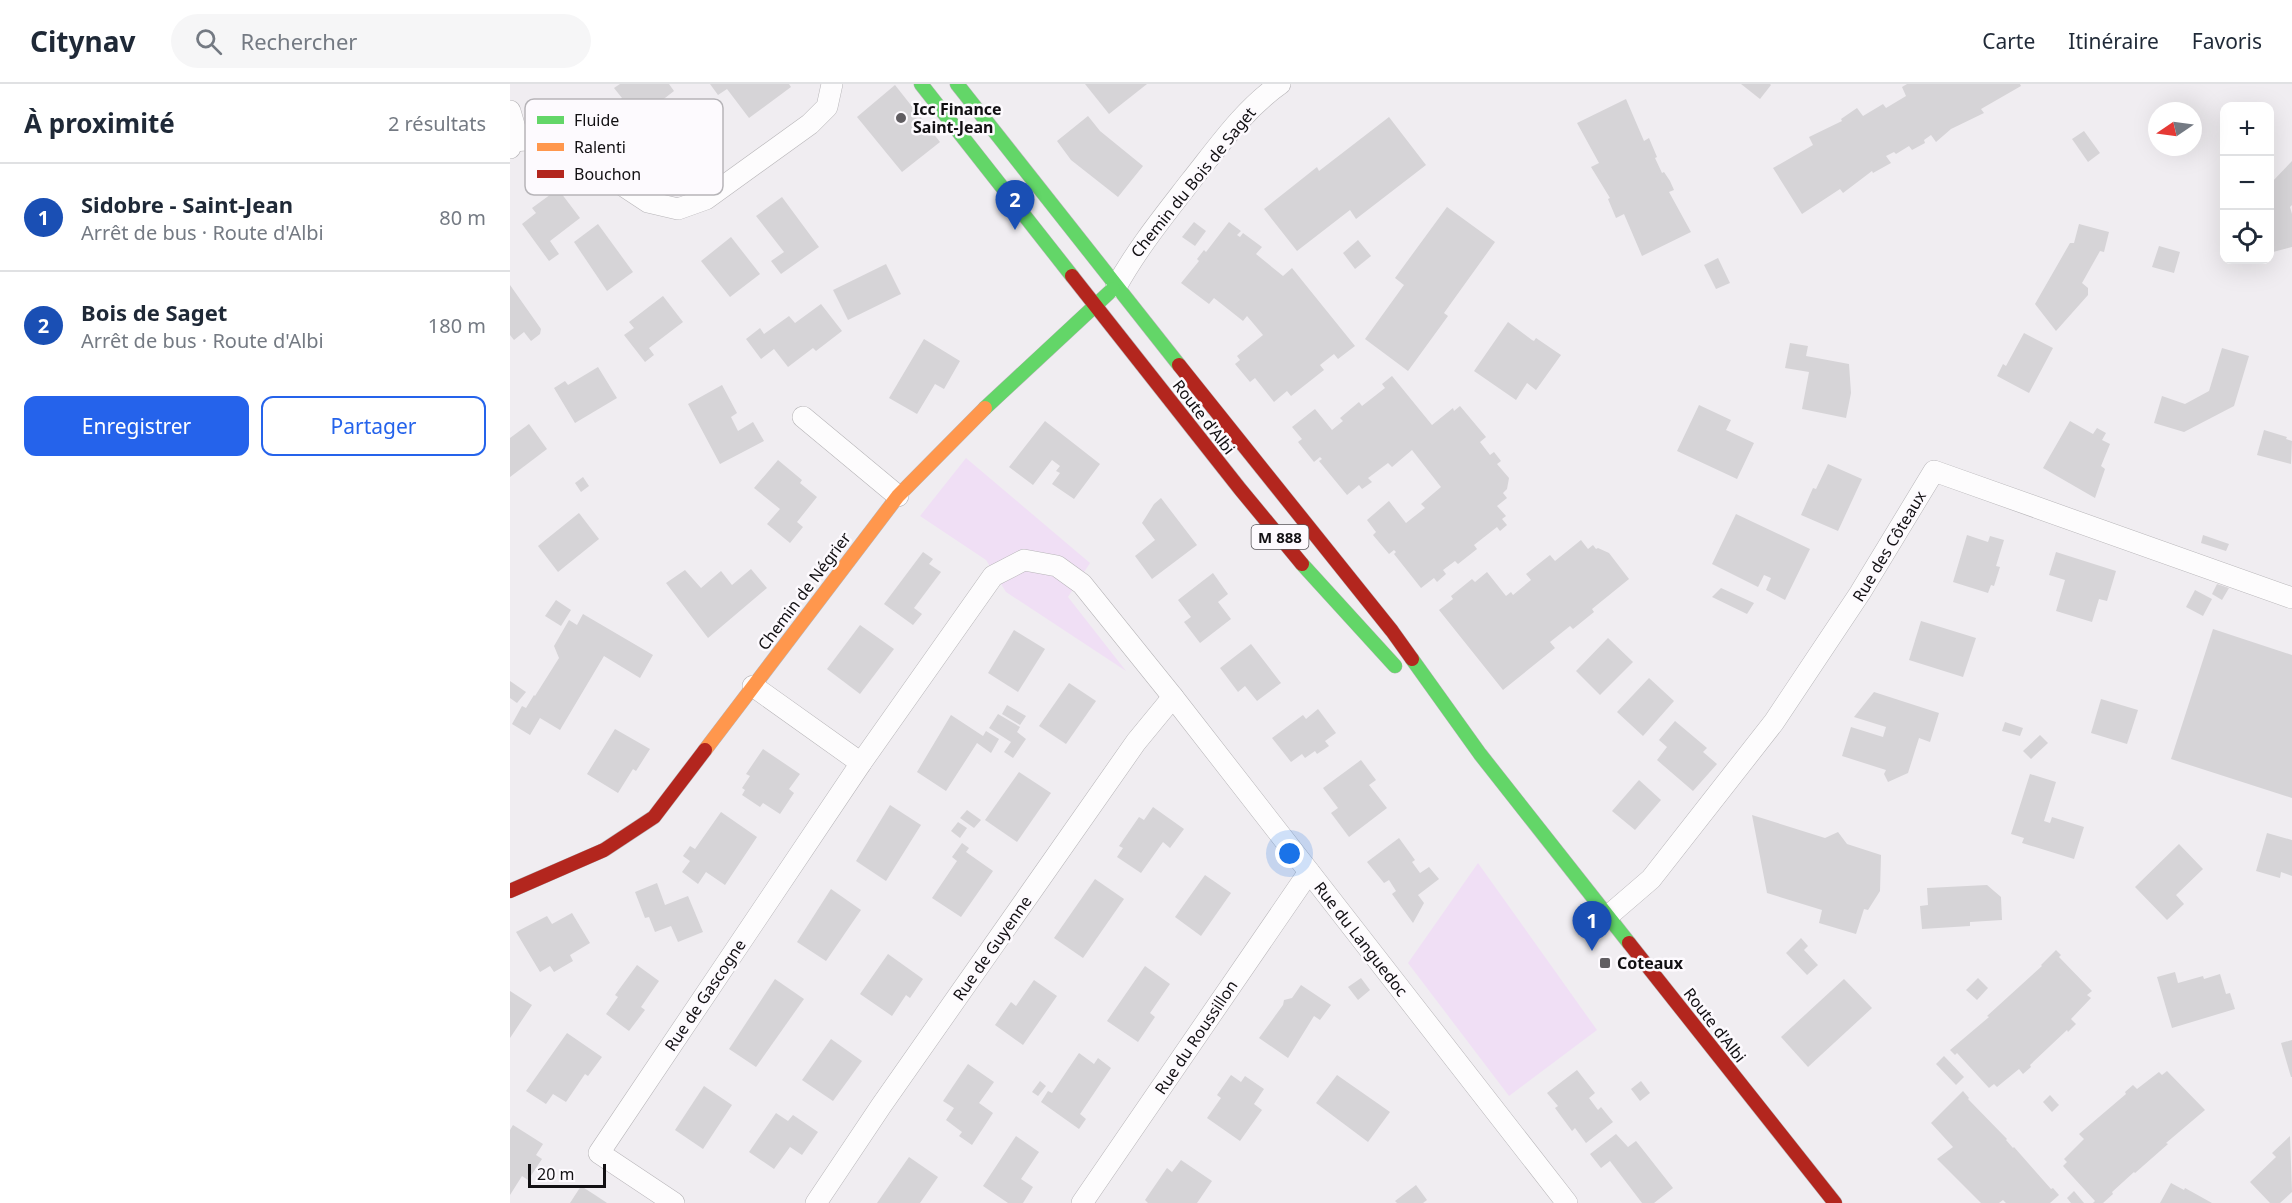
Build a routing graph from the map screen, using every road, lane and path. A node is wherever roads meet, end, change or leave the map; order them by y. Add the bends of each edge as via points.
1 (832, 84) edge
2 (921, 84) edge
3 (957, 84) edge
4 (1280, 84) edge
5 (510, 111) edge
6 (512, 144) edge
7 (723, 187) edge
8 (637, 195) edge
9 (712, 195) edge
10 (1116, 287) junction
11 (1095, 308) junction
12 (803, 417) dead end
13 (898, 496) junction
14 (1024, 560) joint
15 (2292, 598) edge
16 (753, 686) junction
17 (1173, 697) junction
18 (1480, 754) junction
19 (861, 764) junction
20 (1309, 872) junction
21 (510, 891) edge
22 (1608, 916) junction
23 (674, 1203) edge
24 (816, 1203) edge
25 (1082, 1203) edge
26 (1567, 1203) edge
27 (1835, 1203) edge

1 - 7 street via 827,107 810,124
2 - 11 main road, Route d'Albi / M 888
3 - 10 main road, Route d'Albi / M 888
4 - 10 street, Chemin du Bois de Saget via 1242,116 1133,255
5 - 6 street via 515,128
8 - 9 street via 648,202 678,209
10 - 11 main road, Chemin de Négrier
10 - 18 main road, Route d'Albi / M 888 via 1392,631
11 - 13 main road, Chemin de Négrier via 1018,375
11 - 18 main road, Route d'Albi / M 888 via 1306,568
12 - 13 street
13 - 16 main road, Chemin de Négrier
14 - 17 street, Rue du Languedoc via 1057,566 1082,584
14 - 19 street, Rue de Gascogne via 993,576
15 - 22 street, Rue des Côteaux via 1934,471 1860,593 1774,722 1651,879
16 - 19 street
16 - 21 main road, Chemin de Négrier via 654,817 604,850
17 - 20 street, Rue du Languedoc
17 - 24 street, Rue de Guyenne via 1116,771
18 - 22 main road, Route d'Albi / M 888
19 - 23 street, Rue de Gascogne via 599,1153
20 - 25 street, Rue du Roussillon
20 - 26 street, Rue du Languedoc
22 - 27 main road, Route d'Albi / M 888

